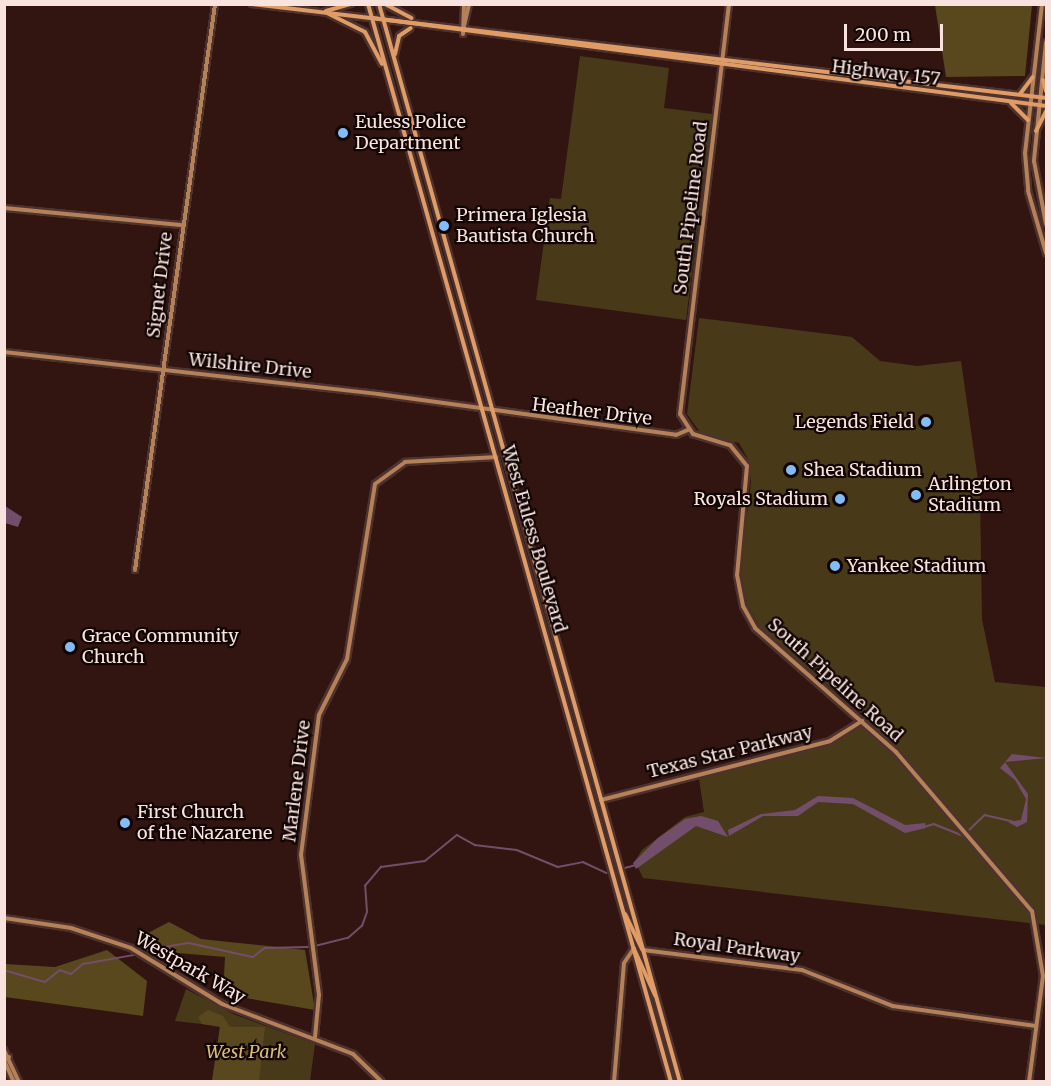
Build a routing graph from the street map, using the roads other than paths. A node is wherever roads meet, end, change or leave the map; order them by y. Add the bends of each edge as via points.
1 (214, 4) edge
2 (252, 4) edge
3 (351, 4) edge
4 (368, 4) edge
5 (379, 4) edge
6 (385, 4) edge
7 (464, 4) edge
8 (469, 4) edge
9 (729, 4) edge
10 (1042, 4) edge
11 (320, 12) junction
12 (327, 13) junction
13 (382, 16) junction
14 (372, 18) junction
15 (1041, 19) junction
16 (1047, 19) edge
17 (420, 22) junction
18 (384, 23) junction
19 (464, 26) junction
20 (423, 28) junction
21 (464, 34) junction
22 (537, 35) junction
23 (1047, 42) edge
24 (536, 43) junction
25 (394, 58) junction
26 (723, 58) junction
27 (722, 66) junction
28 (386, 71) junction
29 (1034, 77) junction
30 (1043, 80) junction
31 (1047, 91) edge
32 (1017, 95) junction
33 (1031, 96) junction
34 (1041, 97) junction
35 (1047, 98) edge
36 (407, 102) junction
37 (1010, 102) junction
38 (396, 105) junction
39 (1030, 105) junction
40 (1039, 105) junction
41 (1047, 108) edge
42 (1028, 120) junction
43 (1036, 131) junction
44 (410, 150) junction
45 (421, 156) junction
46 (4, 208) edge
47 (1047, 224) edge
48 (181, 225) junction
49 (1047, 253) edge
50 (4, 352) edge
51 (163, 370) junction
52 (483, 409) junction
53 (492, 413) junction
54 (688, 430) junction
55 (497, 457) junction
56 (135, 570) dead end
57 (861, 721) junction
58 (601, 800) junction
59 (593, 802) junction
60 (624, 914) junction
61 (4, 918) edge
62 (634, 948) junction
63 (643, 950) junction
64 (656, 995) junction
65 (1036, 1026) junction
66 (315, 1037) junction
67 (661, 1046) junction
68 (669, 1046) junction
69 (4, 1050) edge
70 (9, 1057) junction
71 (4, 1060) edge
72 (16, 1079) edge
73 (382, 1082) edge
74 (614, 1082) edge
75 (671, 1082) edge
76 (680, 1082) edge
77 (1029, 1082) edge

1 - 48 street, Signet Drive
2 - 11 main road
3 - 11 main road
4 - 14 main road, West Euless Boulevard
5 - 13 main road, West Euless Boulevard
6 - 17 main road
7 - 19 street
8 - 19 street
9 - 26 street, South Pipeline Road
10 - 15 street
11 - 12 main road
12 - 14 main road
12 - 28 main road via 365,32
13 - 14 main road
13 - 17 main road, Highway 157
13 - 18 main road, West Euless Boulevard
14 - 18 main road, Highway 157
14 - 28 main road, West Euless Boulevard
15 - 16 street
15 - 29 street
17 - 19 main road, Highway 157
18 - 20 main road, Highway 157
18 - 25 main road, West Euless Boulevard
19 - 21 street
19 - 22 main road, Highway 157
20 - 21 main road, Highway 157
20 - 25 main road via 402,32
21 - 24 main road, Highway 157
22 - 24 main road
22 - 26 main road, Highway 157
23 - 30 street
24 - 27 main road, Highway 157
25 - 36 main road, West Euless Boulevard
26 - 27 street, South Pipeline Road
26 - 32 main road, Highway 157
27 - 37 main road, Highway 157
27 - 54 street, South Pipeline Road via 680,409
28 - 38 main road, West Euless Boulevard
29 - 32 main road
29 - 33 street
30 - 31 main road
30 - 34 street
32 - 33 main road, Highway 157
33 - 34 main road, Highway 157
33 - 39 street
34 - 35 main road, Highway 157
34 - 40 street
36 - 38 main road
36 - 45 main road, West Euless Boulevard
37 - 39 main road, Highway 157
37 - 42 main road
38 - 44 main road, West Euless Boulevard
39 - 40 main road, Highway 157
39 - 42 street
40 - 41 main road, Highway 157
40 - 43 street
41 - 43 main road
42 - 49 street via 1028,191
43 - 47 street via 1035,175
44 - 45 main road
44 - 52 main road, West Euless Boulevard
45 - 53 main road, West Euless Boulevard
46 - 48 street
48 - 51 street, Signet Drive
50 - 51 street, Wilshire Drive
51 - 52 street, Wilshire Drive
51 - 56 street, Signet Drive
52 - 53 street, Wilshire Drive
52 - 55 main road, West Euless Boulevard
53 - 54 street, Heather Drive via 676,435
53 - 58 main road, West Euless Boulevard
54 - 57 street, South Pipeline Road via 730,445 747,466 737,568 748,618
55 - 59 main road, West Euless Boulevard
55 - 66 street, Marlene Drive via 405,462 375,484 347,659 322,705 301,855 320,1001
57 - 58 street, Texas Star Parkway via 830,741
57 - 65 street, South Pipeline Road via 896,752 988,855 1038,926 1043,976
58 - 59 main road
58 - 63 main road, West Euless Boulevard
59 - 60 main road, West Euless Boulevard
60 - 62 main road, West Euless Boulevard
60 - 63 main road
61 - 66 street, Westpark Way via 79,930 137,951 222,1004
62 - 64 main road
62 - 67 main road, West Euless Boulevard
62 - 74 street via 624,963
63 - 64 main road, West Euless Boulevard
63 - 65 street, Royal Parkway via 802,970 893,1006
64 - 68 main road, West Euless Boulevard
65 - 77 street, South Pipeline Road
66 - 73 street, Westpark Way via 353,1054
67 - 68 main road
67 - 75 main road, West Euless Boulevard
68 - 76 main road, West Euless Boulevard
69 - 70 street
70 - 71 street
70 - 72 street
71 - 72 street

